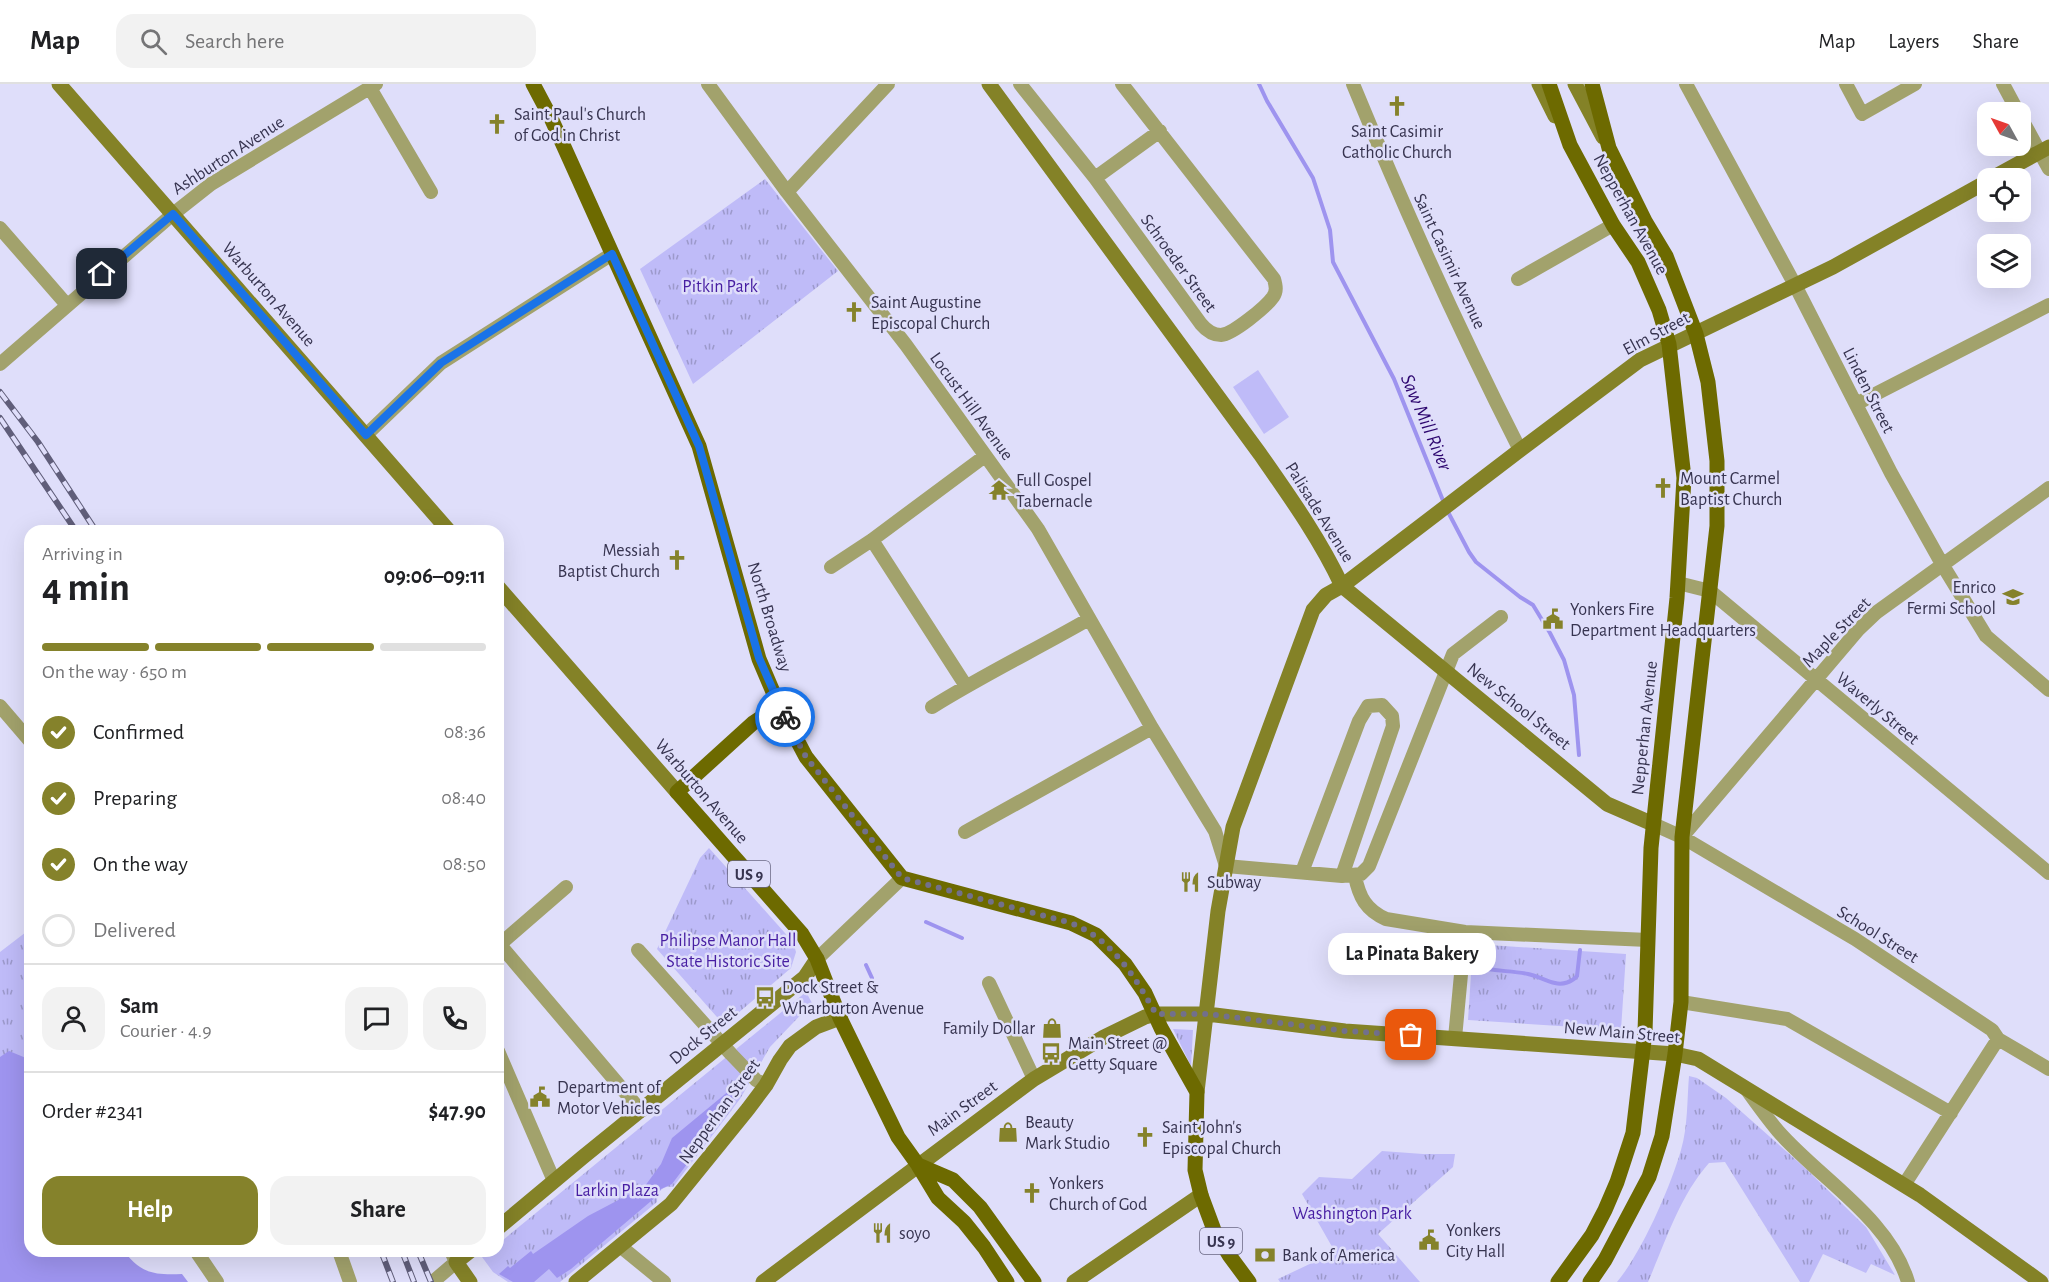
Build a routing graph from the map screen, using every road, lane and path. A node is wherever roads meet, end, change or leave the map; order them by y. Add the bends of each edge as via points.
1 (58, 84) edge
2 (533, 84) edge
3 (708, 84) edge
4 (888, 84) edge
5 (989, 84) edge
6 (1020, 84) edge
7 (1122, 84) edge
8 (1353, 84) edge
9 (1539, 84) edge
10 (1549, 84) edge
11 (1575, 84) edge
12 (1592, 84) edge
13 (1686, 84) edge
14 (1846, 84) edge
15 (1915, 84) edge
16 (2003, 84) edge
17 (373, 86) edge
18 (2013, 102) edge
19 (2031, 130) edge
20 (1160, 131) junction
21 (1570, 145) junction
22 (1609, 148) junction
23 (2044, 149) edge
24 (2010, 168) edge
25 (2049, 169) edge
26 (1095, 178) junction
27 (1977, 187) edge
28 (431, 192) dead end
29 (787, 192) junction
30 (173, 214) junction
31 (1613, 225) junction
32 (0, 228) edge
33 (612, 254) junction
34 (1518, 279) dead end
35 (1795, 285) junction
36 (67, 305) junction
37 (2049, 305) edge
38 (1696, 333) junction
39 (1669, 344) junction
40 (0, 364) edge
41 (1856, 404) junction
42 (366, 435) junction
43 (1520, 450) junction
44 (985, 456) junction
45 (2049, 488) edge
46 (444, 525) edge
47 (872, 540) junction
48 (1942, 564) junction
49 (831, 567) dead end
50 (1678, 583) junction
51 (1342, 586) junction
52 (1710, 591) junction
53 (504, 594) edge
54 (1501, 618) dead end
55 (1089, 619) junction
56 (1446, 671) junction
57 (1815, 679) junction
58 (966, 686) junction
59 (2049, 690) edge
60 (0, 706) edge
61 (779, 706) junction
62 (932, 707) dead end
63 (1152, 728) junction
64 (24, 734) edge
65 (677, 792) junction
66 (1653, 824) junction
67 (965, 832) dead end
68 (1682, 837) junction
69 (1226, 866) junction
70 (1302, 872) junction
71 (2049, 873) edge
72 (1348, 876) junction
73 (902, 878) junction
74 (566, 887) dead end
75 (1465, 933) junction
76 (1648, 940) junction
77 (504, 942) edge
78 (638, 950) dead end
79 (504, 952) edge
80 (817, 959) junction
81 (989, 983) dead end
82 (1681, 1002) junction
83 (1156, 1014) junction
84 (1207, 1014) junction
85 (840, 1018) junction
86 (1455, 1038) junction
87 (1998, 1039) junction
88 (722, 1044) junction
89 (1642, 1051) junction
90 (1675, 1054) junction
91 (504, 1065) edge
92 (2049, 1069) edge
93 (1034, 1079) junction
94 (766, 1085) junction
95 (1746, 1089) junction
96 (1197, 1092) junction
97 (640, 1111) junction
98 (1951, 1113) junction
99 (918, 1165) junction
100 (554, 1181) junction
101 (1904, 1185) junction
102 (1201, 1195) junction
103 (504, 1223) edge
104 (620, 1246) junction
105 (200, 1257) edge
106 (341, 1257) edge
107 (453, 1257) edge
108 (435, 1281) edge
109 (217, 1282) edge
110 (350, 1282) edge
111 (470, 1282) edge
112 (576, 1282) edge
113 (664, 1282) edge
114 (763, 1282) edge
115 (1007, 1282) edge
116 (1034, 1282) edge
117 (1074, 1282) edge
118 (1249, 1282) edge
119 (1558, 1282) edge
120 (1590, 1282) edge
121 (1908, 1282) edge
122 (2041, 1282) edge

1 - 30 street, Warburton Avenue
2 - 33 main road, North Broadway
3 - 29 street, Locust Hill Avenue
4 - 29 street
5 - 51 street, Palisade Avenue via 1260,454 1300,512
6 - 26 street, Schroeder Street
7 - 20 street, Schroeder Street
8 - 43 street, Saint Casimir Avenue via 1437,278
9 - 21 street, Nepperhan Avenue
10 - 21 main road
11 - 22 street, Nepperhan Avenue
12 - 22 main road
13 - 35 street, Linden Street
14 - 15 street via 1862,114
16 - 18 street
17 - 28 street
17 - 30 street, Ashburton Avenue via 231,171
19 - 23 street
20 - 26 street
20 - 26 street, Schroeder Street via 1274,279 1277,287 1267,305 1235,329 1217,335 1201,324
21 - 31 main road, Nepperhan Avenue
22 - 38 main road, Nepperhan Avenue via 1665,256
23 - 24 street
23 - 25 street
27 - 35 street, Elm Street
29 - 44 street, Locust Hill Avenue via 906,345
30 - 36 street, Ashburton Avenue
30 - 42 street, Warburton Avenue
31 - 34 street
31 - 39 main road, Nepperhan Avenue via 1638,262
32 - 36 street
33 - 42 street via 441,363
33 - 61 main road, North Broadway via 699,446 759,658
35 - 38 street, Elm Street
35 - 41 street, Linden Street
36 - 40 street, Ashburton Avenue
37 - 41 street
38 - 39 street, Elm Street
38 - 52 main road, Nepperhan Avenue via 1708,382 1717,461 1717,526
39 - 43 street, Elm Street via 1640,360
39 - 50 main road, Nepperhan Avenue via 1684,478
41 - 48 street, Linden Street
42 - 46 street, Warburton Avenue
43 - 51 street, Elm Street
44 - 47 street
44 - 55 street, Locust Hill Avenue via 1038,529
45 - 48 street, Maple Street
47 - 49 street
47 - 58 street
48 - 57 street, Maple Street via 1877,612
48 - 59 street, Linden Street via 1986,636
50 - 52 street, Waverly Street
50 - 66 main road, Nepperhan Avenue
51 - 56 street, New School Street
51 - 69 street, Palisade Avenue via 1313,610 1233,827
52 - 57 street, Waverly Street
52 - 68 main road, Nepperhan Avenue
53 - 65 street, Warburton Avenue
54 - 56 street via 1453,654
55 - 58 street
55 - 63 street, Locust Hill Avenue
56 - 66 street, New School Street via 1607,804
56 - 72 street via 1369,866 1361,874
57 - 68 street, Maple Street
57 - 71 street, Waverly Street
58 - 62 street
60 - 64 street
61 - 65 main road via 753,723
61 - 73 main road, North Broadway via 806,757
63 - 67 street
63 - 69 street, Locust Hill Avenue via 1215,831
65 - 80 main road, Warburton Avenue / US 9 via 802,934
66 - 68 street, New School Street
66 - 76 main road, Nepperhan Avenue
68 - 82 main road, Nepperhan Avenue
68 - 87 street, School Street via 1855,939 1992,1030
69 - 70 street
69 - 84 street, Palisade Avenue
70 - 72 street
70 - 72 street via 1359,721 1368,706 1382,705 1392,716 1393,726
72 - 75 street via 1374,914
73 - 80 street
73 - 83 main road via 1084,928 1125,964
74 - 77 street
75 - 76 street
75 - 86 street
76 - 89 main road, Nepperhan Avenue
78 - 88 street
79 - 97 street
80 - 85 main road, Warburton Avenue / US 9
80 - 88 street, Dock Street via 806,977
81 - 93 street
82 - 90 main road, Nepperhan Avenue
82 - 98 street via 1787,1019
83 - 84 street, Main Street
83 - 93 street, Main Street via 1104,1037
83 - 96 main road
84 - 86 street, New Main Street via 1345,1031
84 - 96 street, Palisade Avenue
85 - 94 street, Nepperhan Street via 816,1027 790,1046
85 - 99 main road, Warburton Avenue / US 9 via 898,1137
86 - 89 street, New Main Street
87 - 92 street, School Street
87 - 98 street
88 - 94 street via 756,1080
88 - 97 street, Dock Street
89 - 90 street, New Main Street
89 - 119 main road, Nepperhan Avenue via 1634,1133 1617,1182 1592,1235
90 - 95 street, New Main Street via 1698,1059
90 - 120 main road, Nepperhan Avenue via 1662,1136 1649,1177
91 - 100 street
93 - 99 street, Main Street
94 - 104 street, Nepperhan Street via 671,1204
95 - 101 street, New Main Street
95 - 121 street via 1778,1131 1884,1236 1903,1265
96 - 102 main road, US 9 via 1195,1170
97 - 100 street, Dock Street
98 - 101 street
99 - 114 street, Main Street
99 - 115 main road, US 9 via 938,1198 964,1222
99 - 116 main road via 952,1180 980,1207
100 - 103 street, Dock Street
101 - 122 street, New Main Street
102 - 117 street
102 - 118 main road, US 9 via 1214,1230
104 - 112 street, Nepperhan Street
104 - 113 street
105 - 109 street
106 - 110 street
107 - 108 street
107 - 111 street

